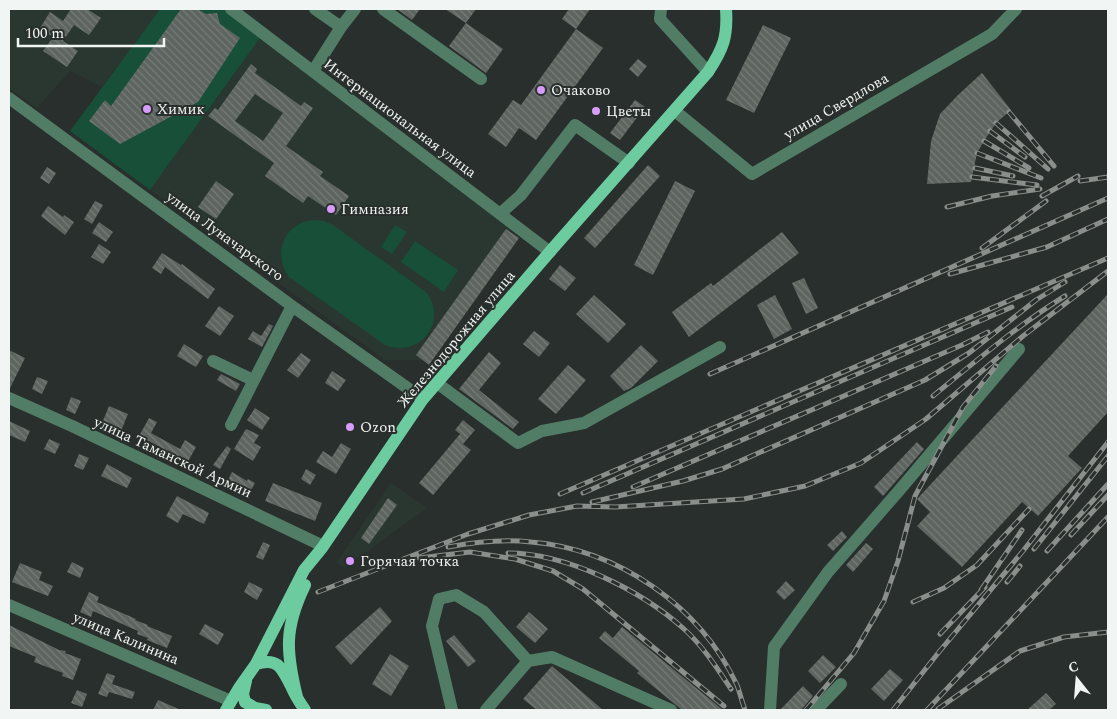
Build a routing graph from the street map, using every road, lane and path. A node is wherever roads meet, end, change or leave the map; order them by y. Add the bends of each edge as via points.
1 (231, 9) edge
2 (244, 9) edge
3 (315, 9) edge
4 (355, 9) edge
5 (383, 9) edge
6 (662, 9) edge
7 (726, 9) edge
8 (1016, 9) edge
9 (340, 27) junction
10 (317, 65) junction
11 (708, 72) junction
12 (481, 79) dead end
13 (9, 98) edge
14 (675, 111) junction
15 (629, 163) junction
16 (502, 211) junction
17 (552, 250) junction
18 (292, 306) junction
19 (720, 346) dead end
20 (1019, 348) dead end
21 (213, 361) dead end
22 (254, 380) junction
23 (437, 383) junction
24 (9, 398) edge
25 (423, 399) junction
26 (231, 425) dead end
27 (322, 547) junction
28 (9, 605) edge
29 (528, 661) junction
30 (253, 669) junction
31 (841, 684) dead end
32 (297, 697) junction
33 (229, 706) edge
34 (266, 710) edge
35 (306, 710) edge
36 (452, 710) edge
37 (486, 710) edge
38 (671, 710) edge
39 (770, 710) edge
40 (816, 710) edge

1 - 16 street, Интернациональная улица
2 - 10 street, Интернациональная улица
3 - 9 street
4 - 9 street
5 - 12 street
6 - 11 street via 660,19
7 - 11 main road, Железнодорожная улица via 726,37 722,51
8 - 14 street, улица Свердлова via 992,34 752,174
9 - 10 street
10 - 16 street, Интернациональная улица
11 - 14 main road, Железнодорожная улица
13 - 18 street, улица Луначарского
14 - 15 main road, Железнодорожная улица
15 - 16 street via 575,125 521,195
15 - 17 main road, Железнодорожная улица
16 - 17 street, Интернациональная улица
17 - 23 main road, Железнодорожная улица
18 - 22 street
18 - 25 street, улица Луначарского
19 - 23 street via 584,423 542,431 518,443
20 - 39 street via 828,572 774,647
21 - 22 street
22 - 26 street
23 - 25 main road, Железнодорожная улица
24 - 27 street, улица Таманской Армии
25 - 27 main road, Железнодорожная улица
27 - 30 main road, Железнодорожная улица via 304,570
27 - 32 main road via 301,594 288,638
28 - 33 street, улица Калинина
29 - 36 street via 484,612 456,595 439,599 432,626
29 - 37 street
29 - 38 street via 552,657
30 - 32 main road via 264,662 271,662 280,668
30 - 33 main road, Железнодорожная улица
30 - 34 main road via 243,691 244,700
31 - 40 street
32 - 35 main road

